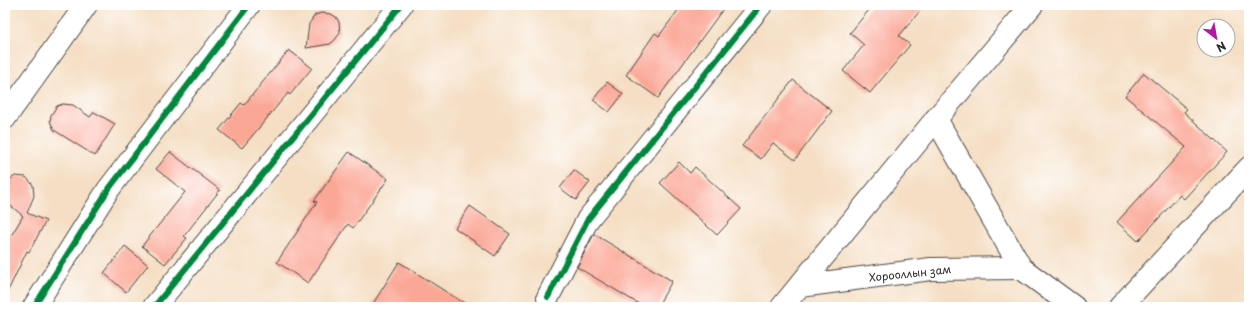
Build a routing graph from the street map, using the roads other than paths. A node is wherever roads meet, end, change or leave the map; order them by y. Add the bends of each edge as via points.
1 (86, 5) edge
2 (250, 5) edge
3 (401, 5) edge
4 (761, 5) edge
5 (1032, 5) edge
6 (5, 118) edge
7 (936, 118) junction
8 (1249, 168) edge
9 (1021, 268) junction
10 (800, 286) junction
11 (550, 304) edge
12 (34, 307) edge
13 (154, 307) edge
14 (782, 307) edge
15 (1074, 307) edge
16 (1120, 307) edge

1 - 6 street
2 - 12 street via 108,190
3 - 13 street
4 - 11 street via 588,219
5 - 7 street
7 - 9 street
7 - 10 street
8 - 16 street
9 - 10 street, Хорооллын зам via 931,269
9 - 15 street
10 - 14 street

